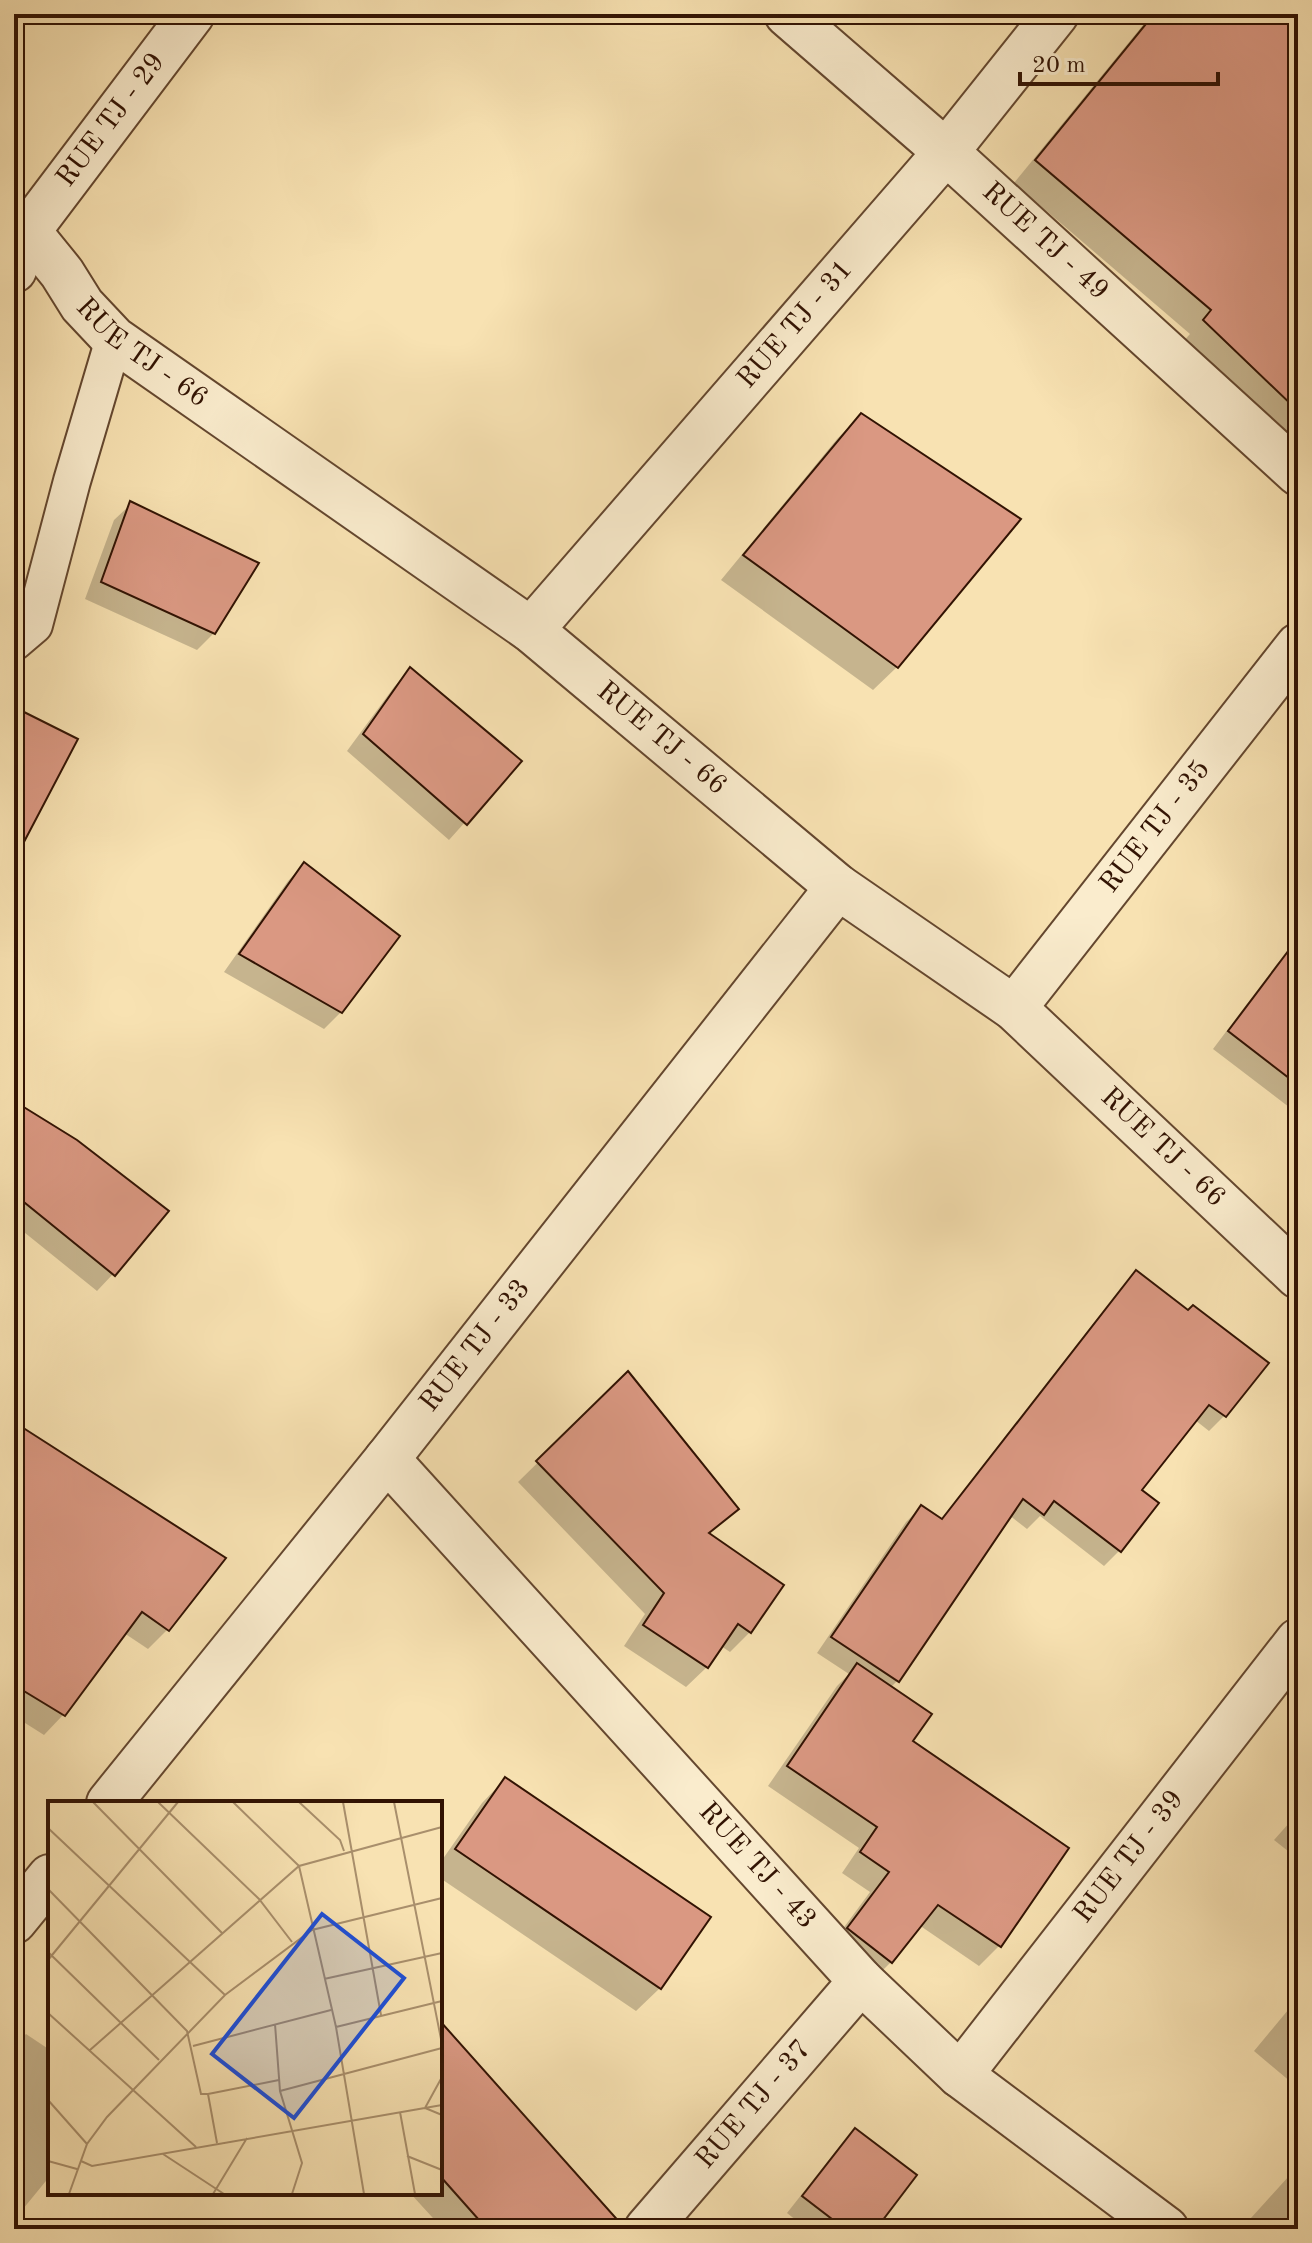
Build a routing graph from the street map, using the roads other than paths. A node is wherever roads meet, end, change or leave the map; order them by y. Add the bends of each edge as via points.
1 (192, 14) edge
2 (787, 14) edge
3 (1056, 14) edge
4 (946, 152) junction
5 (19, 240) edge
6 (114, 339) junction
7 (1298, 473) edge
8 (531, 630) junction
9 (14, 642) edge
10 (1298, 646) edge
11 (838, 887) junction
12 (1014, 1008) junction
13 (1298, 1276) edge
14 (387, 1459) junction
15 (1298, 1641) edge
16 (111, 1801) edge
17 (48, 1879) edge
18 (14, 1921) edge
19 (861, 1981) junction
20 (960, 2075) junction
21 (647, 2229) edge
22 (1166, 2229) edge

1 - 5 street, RUE TJ - 29
2 - 4 street, RUE TJ - 49
3 - 4 street, RUE TJ - 31
4 - 7 street, RUE TJ - 49
4 - 8 street, RUE TJ - 31
5 - 6 street, RUE TJ - 66 via 62,273 82,305
6 - 8 street, RUE TJ - 66
6 - 9 lane via 34,625
8 - 11 street, RUE TJ - 66
10 - 12 street, RUE TJ - 35
11 - 12 street, RUE TJ - 66
11 - 14 street, RUE TJ - 33
12 - 13 street, RUE TJ - 66
14 - 16 street, RUE TJ - 33
14 - 19 street, RUE TJ - 43
15 - 20 street, RUE TJ - 39
17 - 18 street
19 - 20 street, RUE TJ - 43
19 - 21 street, RUE TJ - 37
20 - 22 street, RUE TJ - 43

